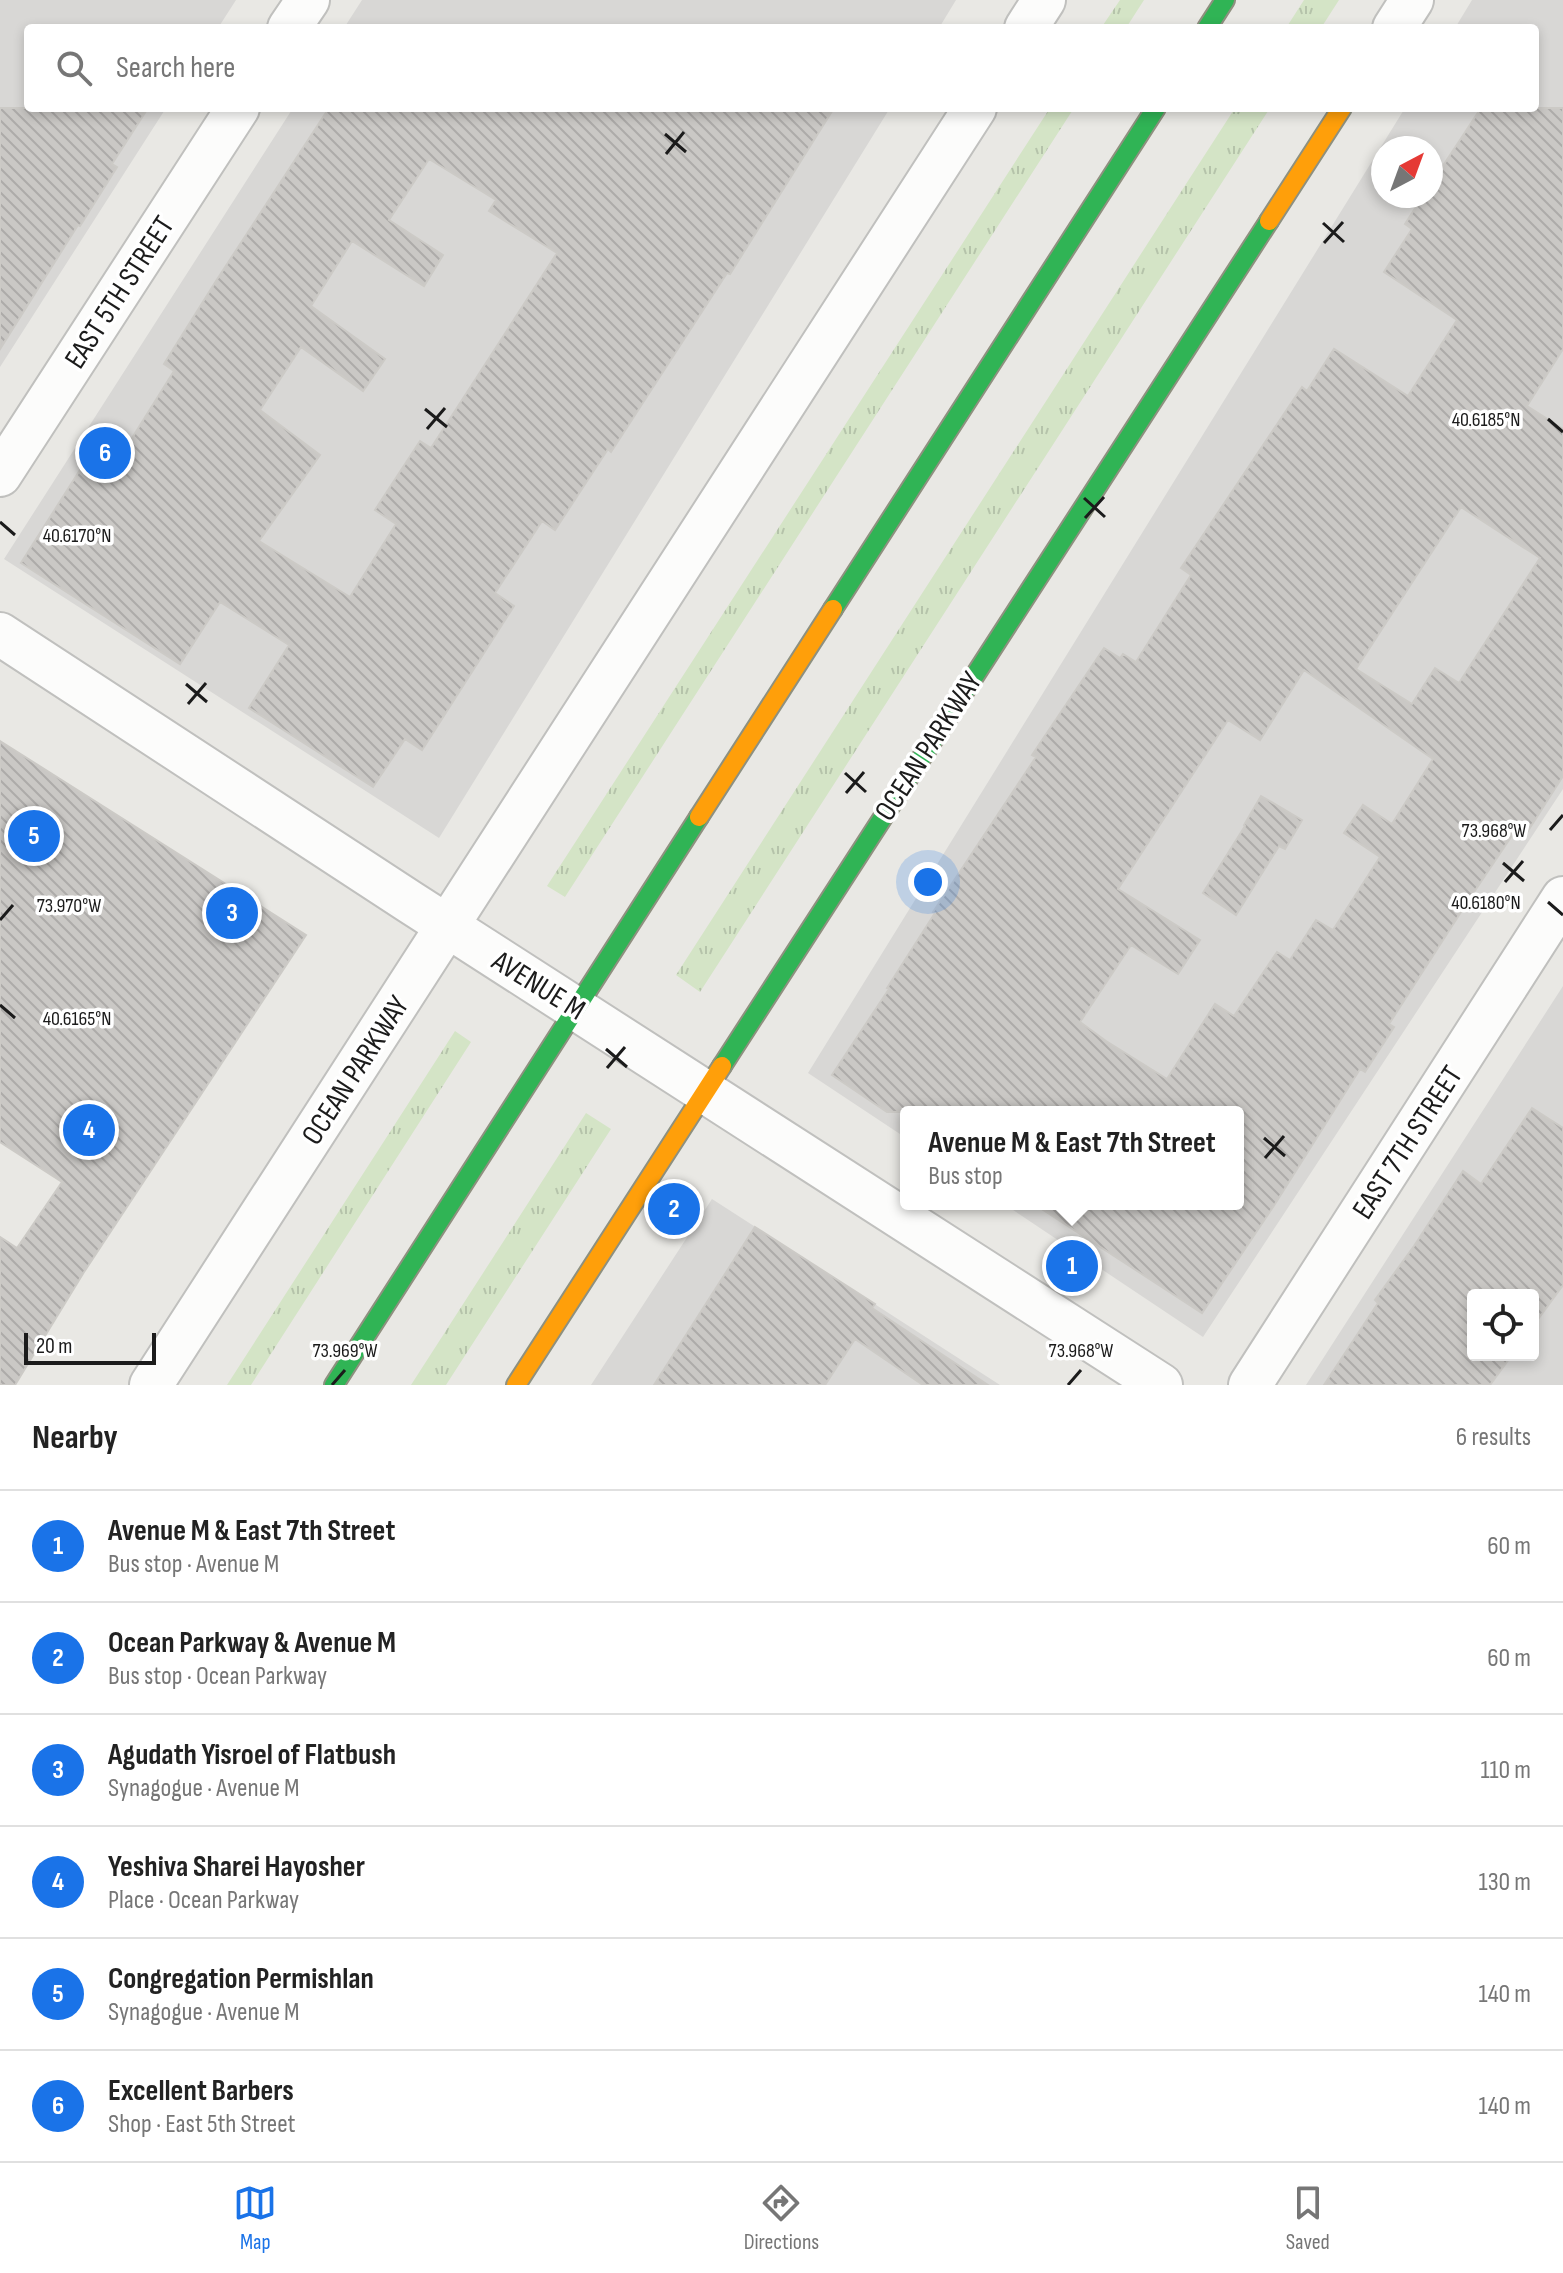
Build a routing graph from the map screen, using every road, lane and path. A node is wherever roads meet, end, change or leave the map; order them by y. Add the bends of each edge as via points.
1 (308, 0) edge
2 (1044, 0) edge
3 (1225, 0) edge
4 (1412, 0) edge
5 (292, 24) edge
6 (1029, 24) edge
7 (1210, 24) edge
8 (1397, 24) edge
9 (235, 112) edge
10 (972, 112) edge
11 (1153, 112) edge
12 (1339, 112) edge
13 (0, 475) edge
14 (0, 634) edge
15 (1563, 898) edge
16 (448, 927) junction
17 (576, 1008) junction
18 (705, 1091) junction
19 (151, 1385) edge
20 (334, 1385) edge
21 (516, 1385) edge
22 (1161, 1385) edge
23 (1250, 1385) edge

1 - 5 street
2 - 6 street
3 - 7 main road
4 - 8 street
9 - 13 street, EAST 5TH STREET
10 - 16 street, OCEAN PARKWAY
11 - 17 main road
12 - 18 main road, OCEAN PARKWAY
14 - 16 street, AVENUE M
15 - 23 street, EAST 7TH STREET
16 - 17 street, AVENUE M
16 - 19 street, OCEAN PARKWAY
17 - 18 street, AVENUE M
17 - 20 main road
18 - 21 main road, OCEAN PARKWAY
18 - 22 street, AVENUE M

